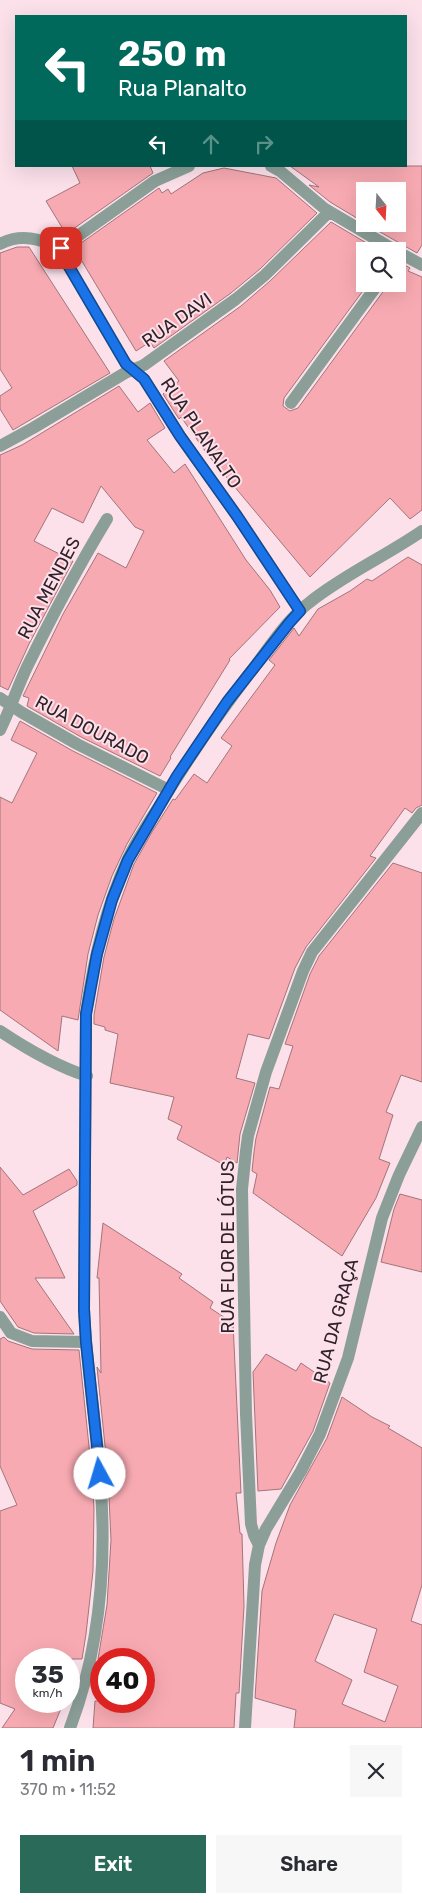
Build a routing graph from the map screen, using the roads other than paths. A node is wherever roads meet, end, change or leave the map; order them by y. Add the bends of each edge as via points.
1 (187, 167) edge
2 (273, 167) edge
3 (329, 212) junction
4 (379, 242) edge
5 (0, 244) edge
6 (61, 248) junction
7 (406, 257) edge
8 (422, 265) edge
9 (372, 292) edge
10 (132, 370) junction
11 (291, 404) dead end
12 (0, 446) edge
13 (108, 519) dead end
14 (422, 531) edge
15 (300, 611) junction
16 (5, 702) edge
17 (0, 730) edge
18 (169, 790) junction
19 (422, 813) edge
20 (0, 1031) edge
21 (87, 1076) junction
22 (422, 1127) edge
23 (0, 1317) edge
24 (86, 1342) junction
25 (259, 1545) junction
26 (70, 1728) edge
27 (245, 1728) edge

1 - 6 street via 155,181
2 - 3 street
3 - 4 street
3 - 10 street, RUA DAVI via 236,299 144,365
5 - 6 street via 20,236
6 - 10 street, RUA PLANALTO via 68,265
7 - 8 street
9 - 11 street
10 - 12 street, RUA DAVI
10 - 15 street, RUA PLANALTO via 144,379
13 - 16 street, RUA MENDES
14 - 15 street via 359,568
15 - 18 street via 227,702
16 - 17 street, RUA MENDES
16 - 18 street, RUA DOURADO via 77,744
18 - 21 street via 128,860 100,939 86,1014
19 - 25 street, RUA FLOR DE LÓTUS via 312,952 266,1072 248,1136 242,1189 248,1470 251,1524
20 - 21 street via 52,1062
21 - 24 street
22 - 25 street, RUA DA GRAÇA via 382,1218 348,1358 323,1426
23 - 24 street via 11,1333 32,1341
24 - 26 street via 100,1474 102,1562 92,1646 80,1703
25 - 27 street, RUA FLOR DE LÓTUS

